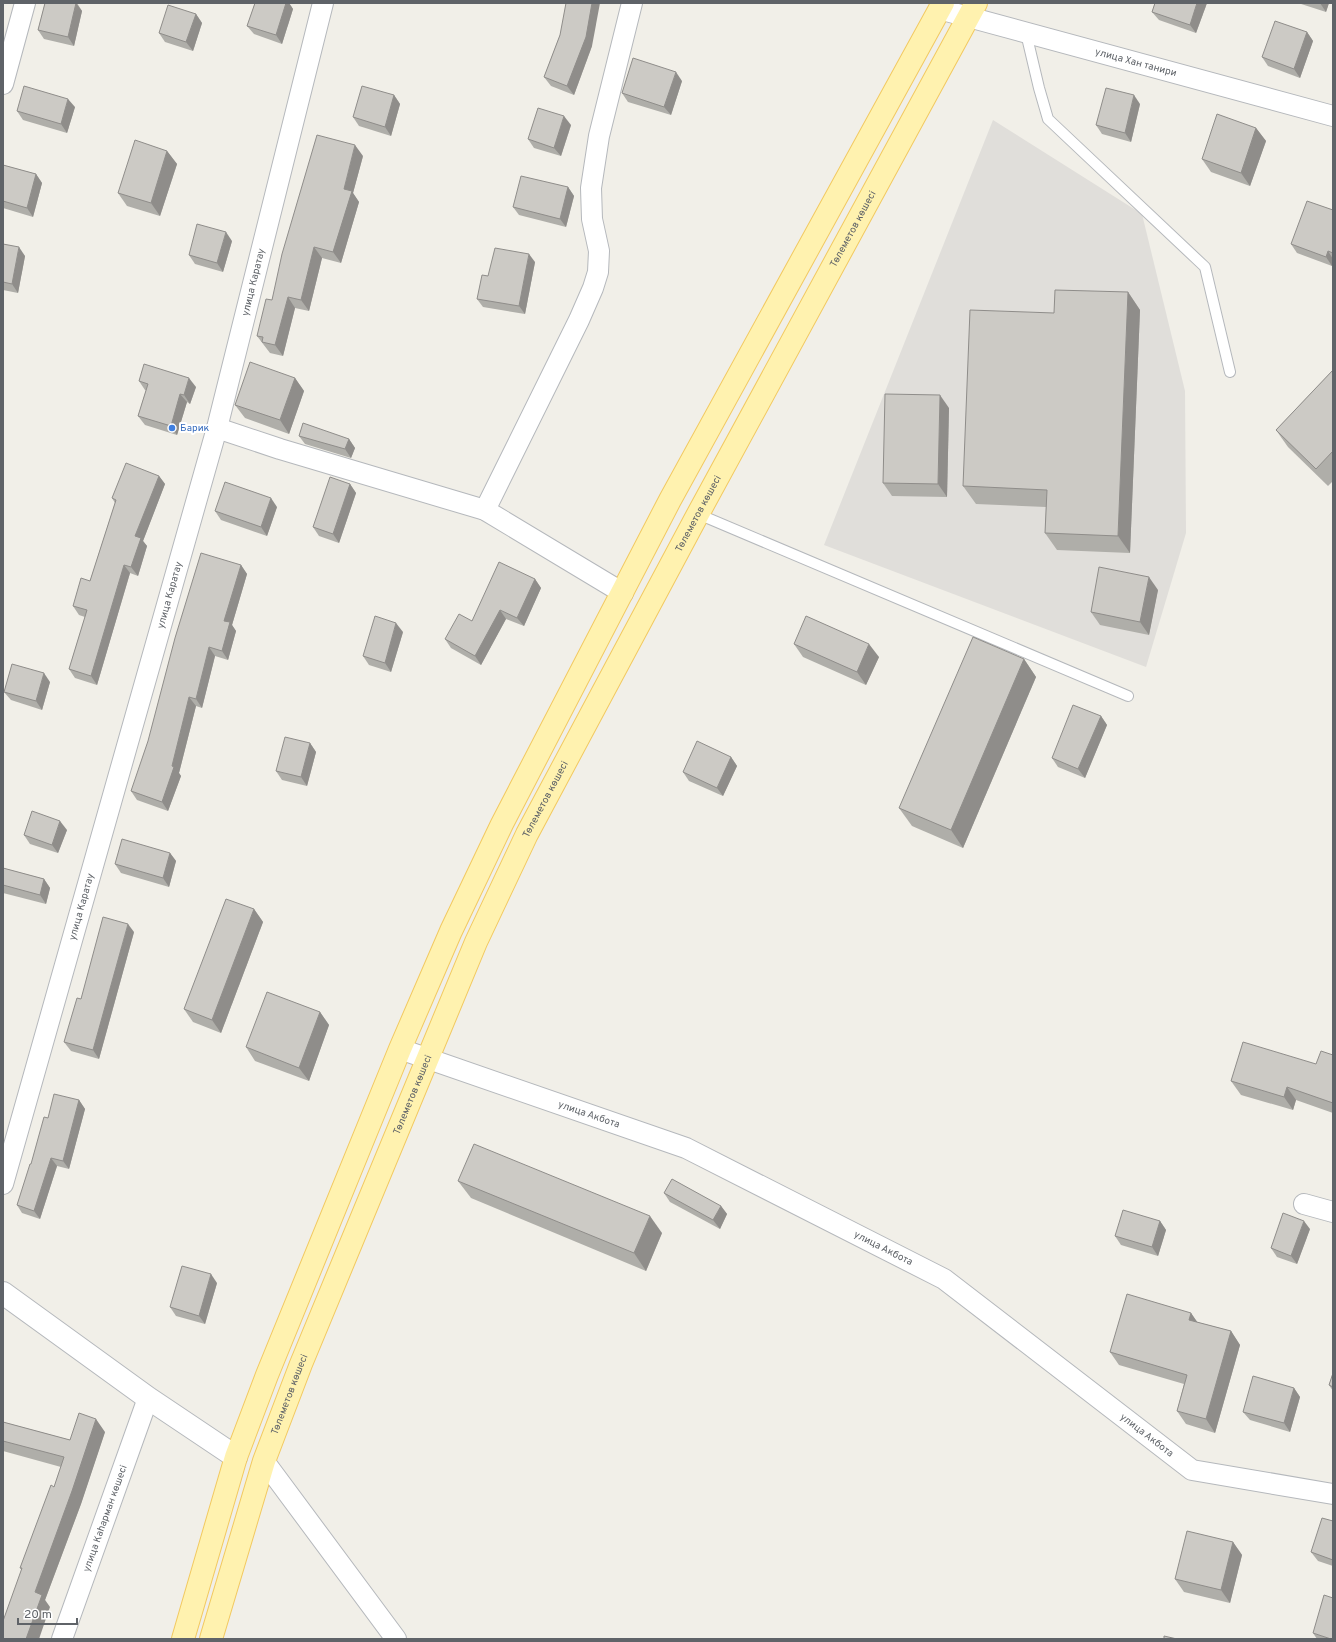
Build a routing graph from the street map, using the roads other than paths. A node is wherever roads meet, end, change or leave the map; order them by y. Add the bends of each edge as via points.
1 (24, 3) edge
2 (323, 3) edge
3 (632, 3) edge
4 (941, 6) edge
5 (973, 10) edge
6 (1026, 33) junction
7 (3, 84) edge
8 (1333, 114) edge
9 (1230, 372) dead end
10 (217, 428) junction
11 (486, 510) junction
12 (698, 514) junction
13 (623, 592) junction
14 (1128, 696) dead end
15 (400, 1049) junction
16 (428, 1058) junction
17 (3, 1184) edge
18 (1304, 1204) dead end
19 (1333, 1212) edge
20 (3, 1292) edge
21 (148, 1398) junction
22 (236, 1457) junction
23 (264, 1461) junction
24 (1333, 1494) edge
25 (62, 1639) edge
26 (183, 1639) edge
27 (211, 1639) edge
28 (396, 1639) edge

1 - 7 street
2 - 10 street, улица Каратау
3 - 11 street via 599,136 591,188 592,219 599,251 598,272 579,320
4 - 5 street, улица Хан танири
4 - 13 main road via 678,486
5 - 6 street, улица Хан танири
5 - 12 main road, Төлеметов көшесі
6 - 8 street, улица Хан танири
6 - 9 lane via 1038,88 1048,119 1205,267
10 - 11 street
10 - 17 street, улица Каратау
11 - 13 street
12 - 14 lane
12 - 16 main road, Төлеметов көшесі via 527,834 476,942
13 - 15 main road via 502,824 451,931
15 - 16 street, улица Акбота
15 - 22 main road via 266,1375
16 - 23 main road, Төлеметов көшесі via 301,1364
16 - 24 street, улица Акбота via 686,1148 944,1279 1192,1470
18 - 19 street
20 - 21 street
21 - 22 street
21 - 25 street, улица Каһарман көшесі
22 - 26 main road
23 - 27 main road, Төлеметов көшесі
23 - 28 street

